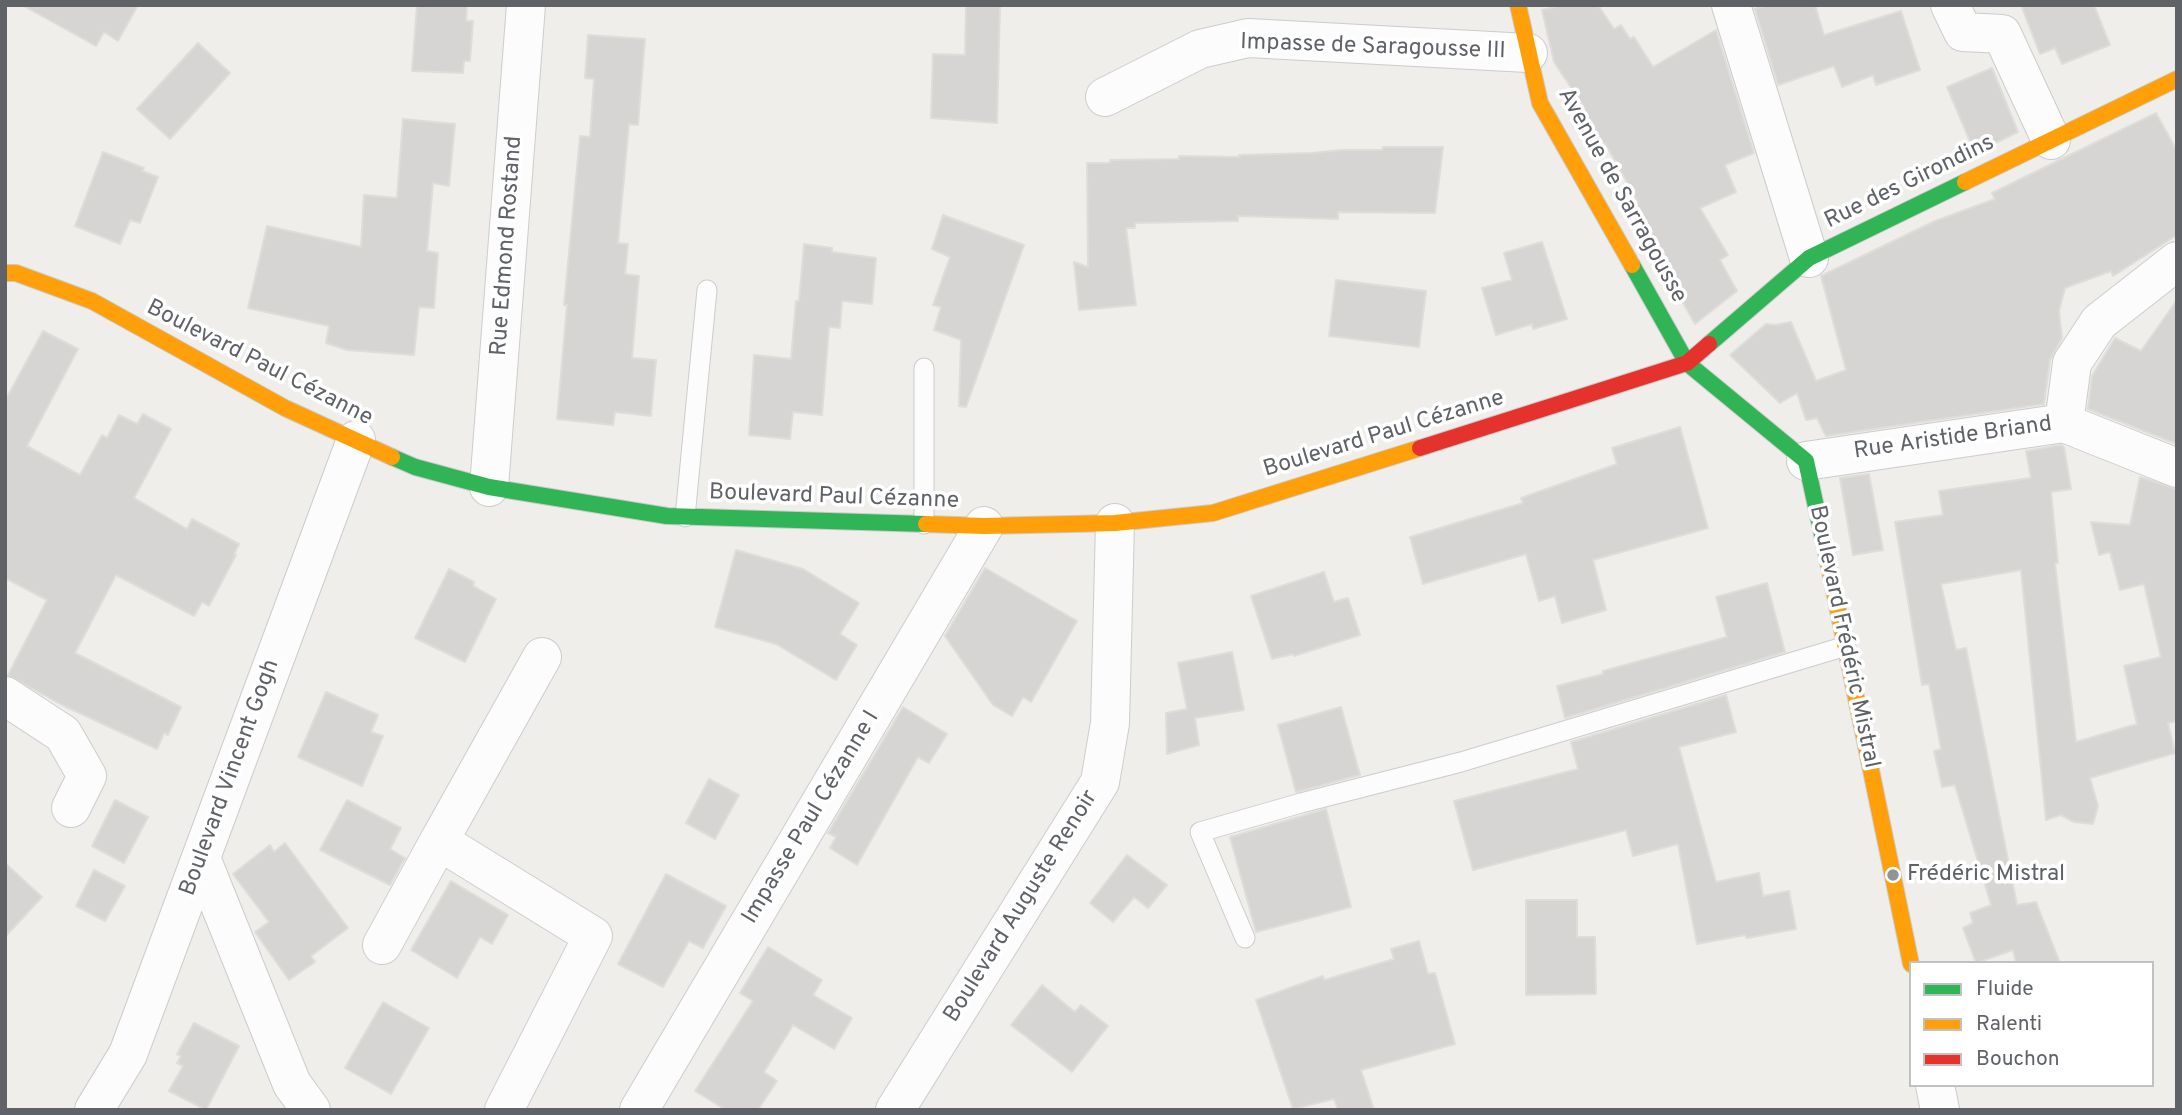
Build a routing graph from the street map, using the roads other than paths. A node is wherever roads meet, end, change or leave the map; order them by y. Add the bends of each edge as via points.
1 (526, 5) edge
2 (1518, 5) edge
3 (1731, 5) edge
4 (1950, 5) edge
5 (1528, 53) junction
6 (2177, 79) edge
7 (1105, 97) dead end
8 (2051, 139) junction
9 (1809, 258) junction
10 (2177, 261) edge
11 (5, 273) edge
12 (707, 290) dead end
13 (1687, 363) junction
14 (924, 368) dead end
15 (2064, 423) junction
16 (356, 440) junction
17 (1806, 461) junction
18 (2177, 468) edge
19 (489, 487) junction
20 (685, 517) junction
21 (1115, 523) junction
22 (924, 524) junction
23 (984, 526) junction
24 (1846, 646) junction
25 (542, 657) dead end
26 (5, 696) edge
27 (71, 808) dead end
28 (439, 841) junction
29 (201, 858) junction
30 (1245, 938) dead end
31 (382, 945) dead end
32 (1910, 961) edge
33 (1935, 1087) edge
34 (94, 1110) edge
35 (312, 1110) edge
36 (504, 1110) edge
37 (639, 1110) edge
38 (895, 1110) edge
39 (1940, 1110) edge

1 - 19 street, Rue Edmond Rostand
2 - 5 street, Avenue de Sarragousse
3 - 9 street
4 - 8 street via 1963,32 2002,34
5 - 7 street, Impasse de Saragousse III via 1248,38 1200,49
5 - 13 street, Avenue de Sarragousse via 1540,103
6 - 8 street, Rue des Girondins
8 - 9 street, Rue des Girondins
9 - 13 street, Rue des Girondins
10 - 15 street via 2099,322 2072,363
11 - 16 street, Boulevard Paul Cézanne via 16,272 92,301 285,408
12 - 20 lane
13 - 17 street
13 - 21 street, Boulevard Paul Cézanne via 1213,513
14 - 22 lane
15 - 17 street, Rue Aristide Briand
15 - 18 street, Rue Aristide Briand
16 - 19 street, Boulevard Paul Cézanne via 415,467
16 - 29 street, Boulevard Vincent Gogh
17 - 24 street, Boulevard Frédéric Mistral
19 - 20 street, Boulevard Paul Cézanne
20 - 22 street, Boulevard Paul Cézanne
21 - 23 street, Boulevard Paul Cézanne
21 - 38 street, Boulevard Auguste Renoir via 1110,723 1100,782
22 - 23 street, Boulevard Paul Cézanne
23 - 37 street, Impasse Paul Cézanne I
24 - 30 lane via 1461,762 1200,832
24 - 32 street, Boulevard Frédéric Mistral
25 - 28 street
26 - 27 street via 64,734 87,776
28 - 31 street
28 - 36 street via 593,936
29 - 34 street, Boulevard Vincent Gogh via 128,1054
29 - 35 street via 292,1084
33 - 39 street

